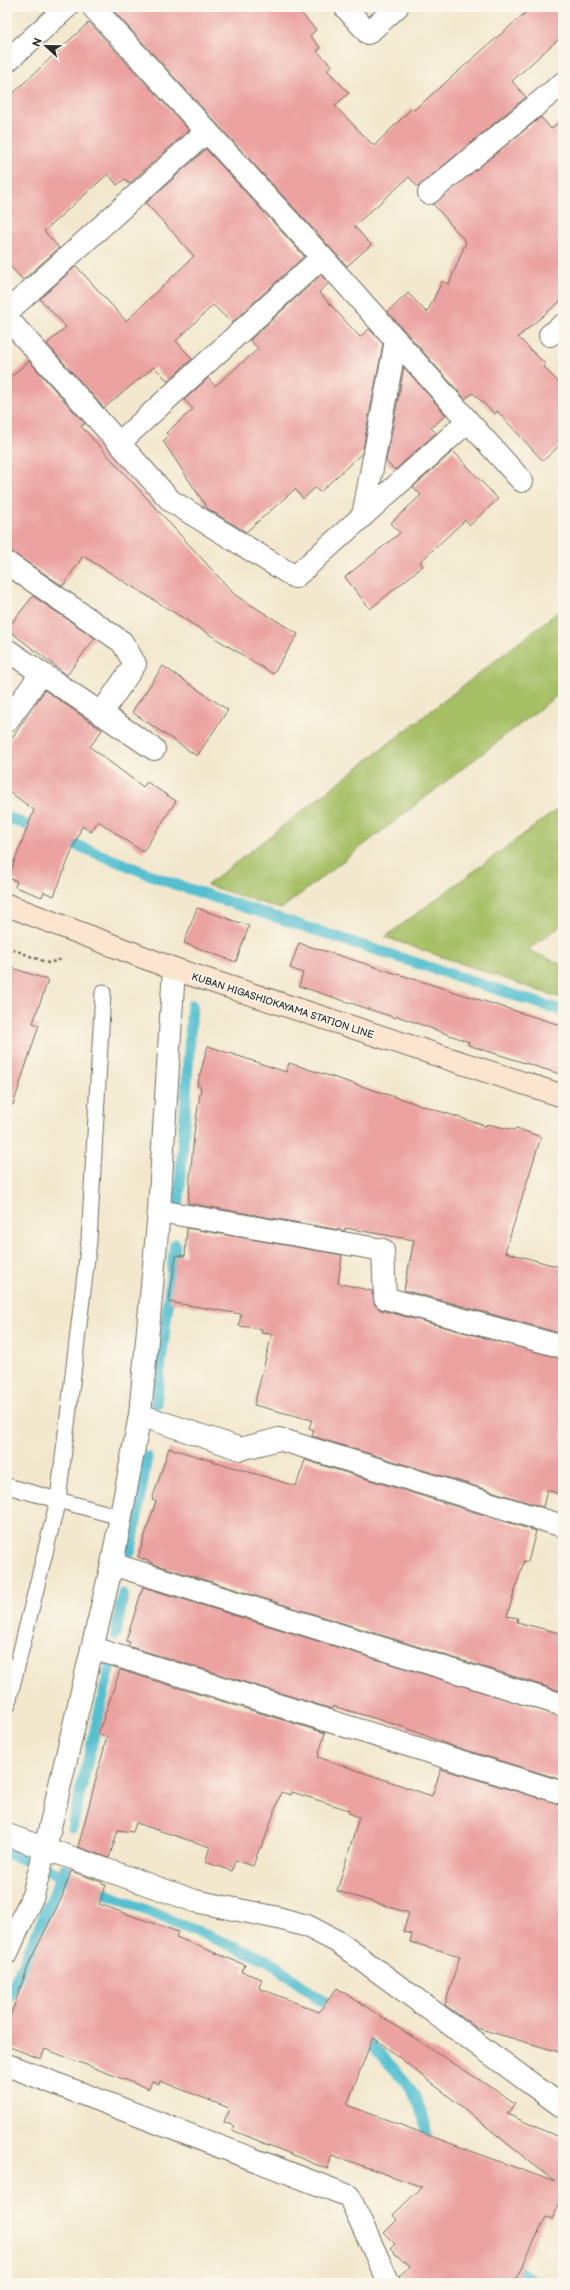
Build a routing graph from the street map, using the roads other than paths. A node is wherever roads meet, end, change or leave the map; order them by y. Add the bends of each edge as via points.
1 (67, 7) edge
2 (93, 7) edge
3 (345, 7) edge
4 (397, 7) edge
5 (7, 62) edge
6 (563, 83) edge
7 (206, 131) junction
8 (429, 193) dead end
9 (322, 257) junction
10 (7, 312) edge
11 (7, 318) edge
12 (396, 340) junction
13 (468, 421) junction
14 (119, 443) junction
15 (522, 481) dead end
16 (363, 516) junction
17 (7, 563) edge
18 (7, 650) edge
19 (41, 674) junction
20 (101, 714) junction
21 (7, 721) edge
22 (154, 750) dead end
23 (7, 905) edge
24 (174, 969) junction
25 (103, 992) dead end
26 (563, 1096) edge
27 (159, 1211) junction
28 (563, 1347) edge
29 (140, 1415) junction
30 (7, 1486) edge
31 (58, 1500) junction
32 (120, 1517) junction
33 (563, 1526) edge
34 (112, 1564) junction
35 (92, 1648) junction
36 (563, 1705) edge
37 (7, 1707) edge
38 (563, 1793) edge
39 (7, 1835) edge
40 (41, 1861) junction
41 (7, 1953) edge
42 (7, 2065) edge
43 (563, 2107) edge
44 (389, 2283) edge

1 - 5 street
2 - 7 street
3 - 4 street via 368,33
6 - 8 street
7 - 9 street
7 - 10 street
9 - 12 street
9 - 14 street
11 - 14 street
12 - 13 street
12 - 16 street
13 - 15 street
13 - 16 street
14 - 16 street via 171,501 295,577
17 - 20 street via 122,642 135,664
18 - 19 street
19 - 20 street
19 - 21 street
20 - 22 street
23 - 24 main road, KUBAN HIGASHIOKAYAMA STATION LINE
24 - 26 main road, KUBAN HIGASHIOKAYAMA STATION LINE
24 - 27 street
25 - 31 lane via 89,1241
27 - 28 street via 383,1250 385,1298
27 - 29 street
29 - 32 street
29 - 33 street via 241,1449 279,1439
30 - 31 lane
31 - 32 lane
31 - 37 lane
32 - 34 street
34 - 35 street
34 - 36 street
35 - 38 street
35 - 40 street
39 - 40 street
40 - 41 street via 33,1895
40 - 43 street via 195,1901 307,1926 338,1942
42 - 44 street via 349,2196

